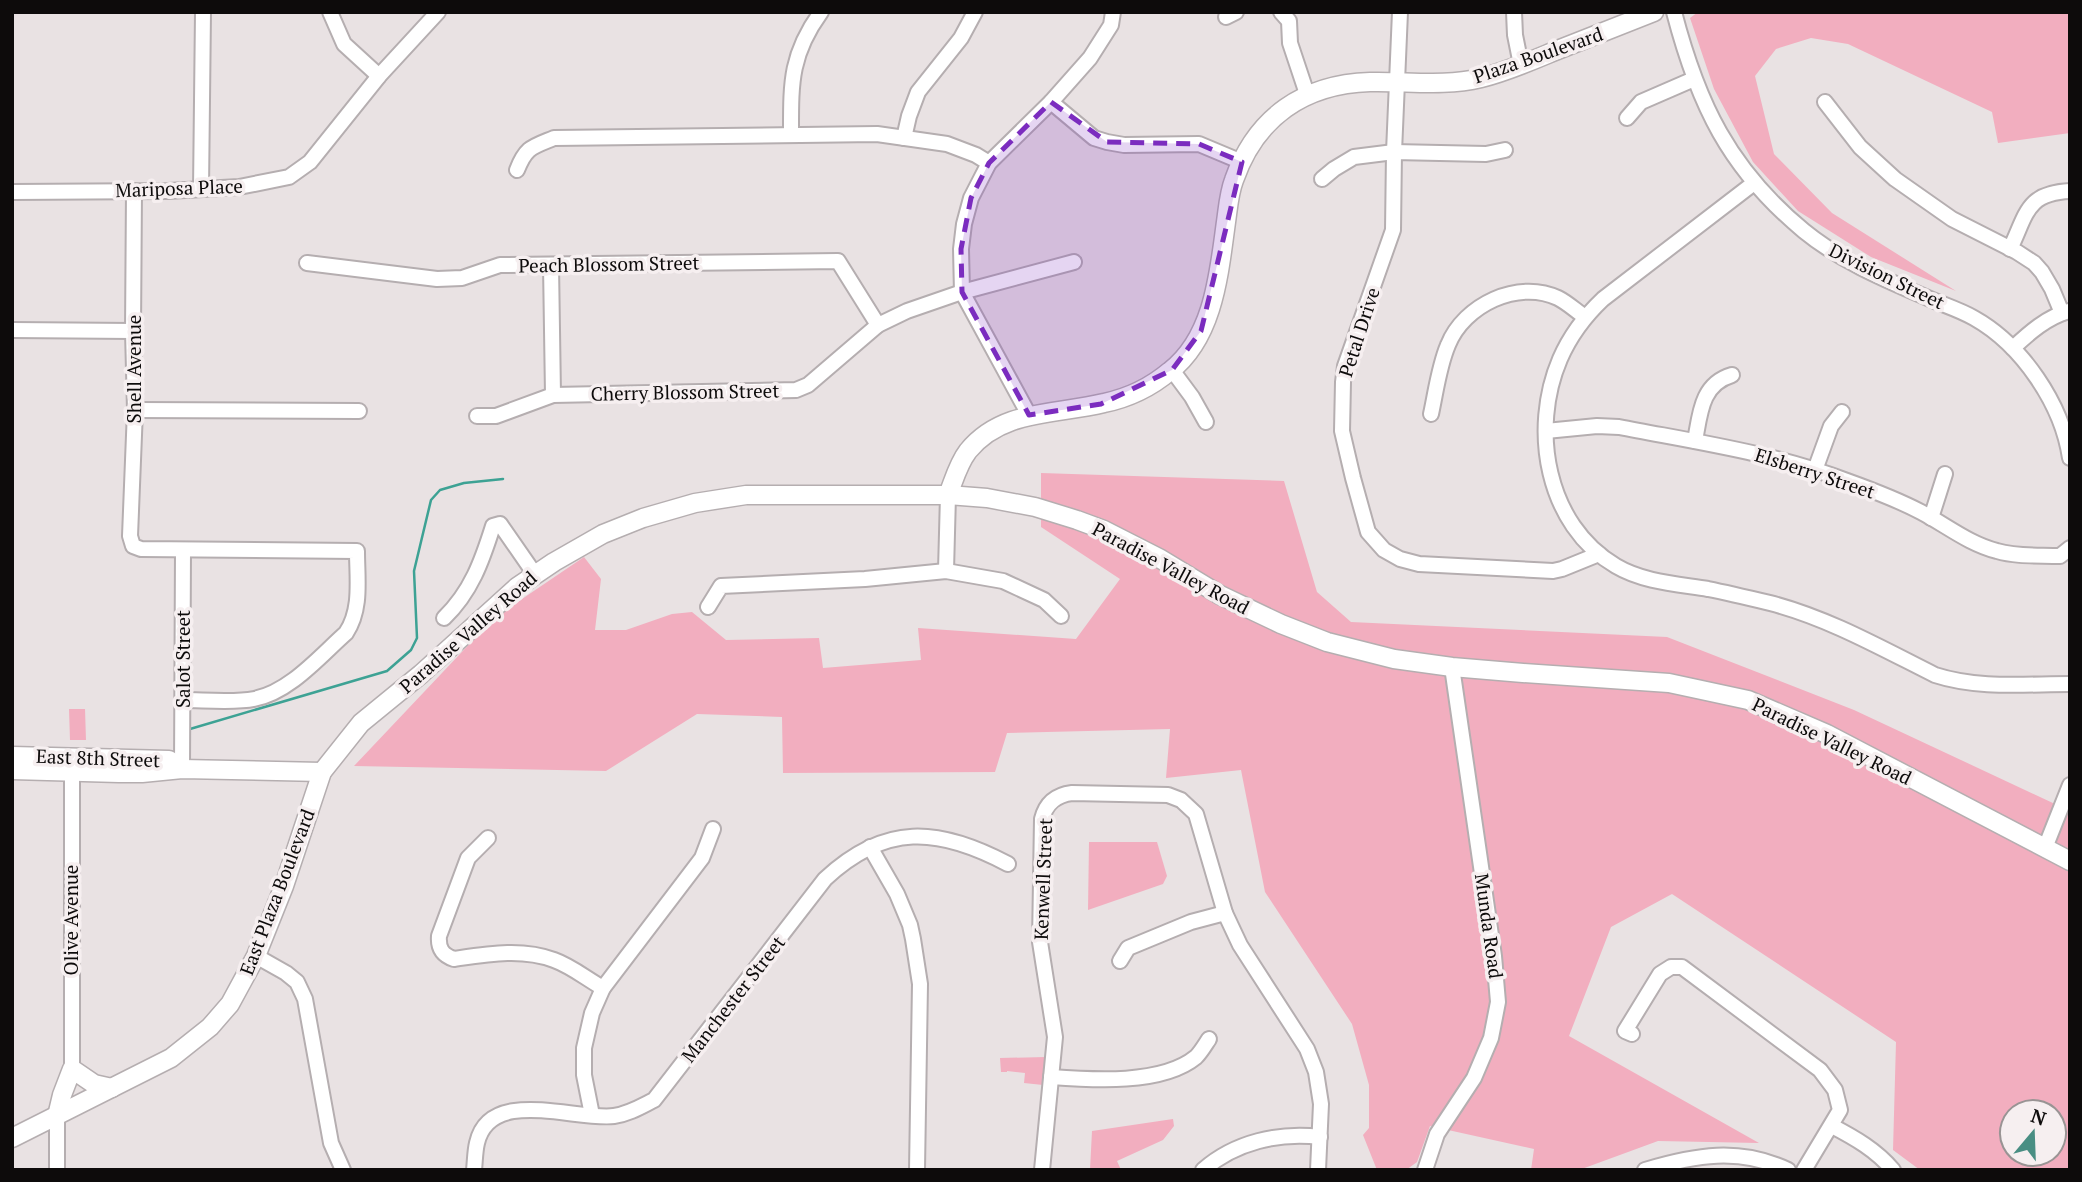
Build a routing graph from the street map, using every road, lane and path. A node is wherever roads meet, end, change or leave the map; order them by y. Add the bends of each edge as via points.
1 (203, 12) edge
2 (330, 12) edge
3 (438, 12) edge
4 (821, 12) edge
5 (975, 12) edge
6 (1113, 12) edge
7 (1281, 12) edge
8 (1400, 12) edge
9 (1514, 12) edge
10 (1654, 12) edge
11 (1674, 12) edge
12 (1521, 65) junction
13 (379, 76) junction
14 (1694, 79) junction
15 (1397, 83) junction
16 (1307, 94) junction
17 (1051, 102) junction
18 (1825, 102) dead end
19 (1627, 118) dead end
20 (791, 134) junction
21 (904, 138) junction
22 (1505, 150) dead end
23 (1394, 152) junction
24 (1242, 162) junction
25 (989, 163) junction
26 (517, 170) dead end
27 (1322, 179) dead end
28 (1754, 183) junction
29 (201, 189) junction
30 (134, 191) junction
31 (2070, 191) edge
32 (12, 192) edge
33 (2010, 249) junction
34 (1074, 262) dead end
35 (307, 263) dead end
36 (551, 265) junction
37 (962, 292) junction
38 (2066, 312) edge
39 (1585, 317) junction
40 (878, 325) junction
41 (12, 330) edge
42 (133, 331) junction
43 (2013, 348) junction
44 (1172, 370) junction
45 (1732, 374) dead end
46 (553, 395) junction
47 (135, 410) junction
48 (359, 411) dead end
49 (1842, 412) dead end
50 (1432, 414) dead end
51 (1029, 415) junction
52 (477, 416) dead end
53 (1206, 422) dead end
54 (1546, 431) junction
55 (2068, 440) edge
56 (1695, 441) junction
57 (2070, 458) edge
58 (1815, 470) junction
59 (1945, 474) dead end
60 (948, 495) junction
61 (1931, 518) junction
62 (2070, 548) edge
63 (183, 550) junction
64 (1599, 554) junction
65 (946, 570) junction
66 (534, 573) junction
67 (708, 607) dead end
68 (1061, 616) dead end
69 (444, 618) dead end
70 (1452, 667) junction
71 (2070, 684) edge
72 (183, 700) junction
73 (12, 756) edge
74 (72, 765) junction
75 (182, 769) junction
76 (12, 770) edge
77 (322, 772) junction
78 (2070, 785) edge
79 (713, 829) dead end
80 (488, 838) dead end
81 (870, 847) junction
82 (2045, 848) junction
83 (2070, 861) edge
84 (1008, 864) dead end
85 (1225, 913) junction
86 (256, 957) junction
87 (1120, 961) dead end
88 (603, 988) junction
89 (1632, 1034) dead end
90 (1209, 1039) dead end
91 (72, 1069) junction
92 (1051, 1077) junction
93 (111, 1088) junction
94 (592, 1115) junction
95 (57, 1116) junction
96 (1832, 1126) junction
97 (1320, 1137) junction
98 (12, 1138) edge
99 (57, 1170) edge
100 (343, 1170) edge
101 (474, 1170) edge
102 (917, 1170) edge
103 (1042, 1170) edge
104 (1203, 1170) edge
105 (1318, 1170) edge
106 (1425, 1170) edge
107 (1645, 1170) edge
108 (1788, 1170) edge
109 (1804, 1170) edge
110 (1893, 1170) edge

1 - 29 street
2 - 13 street via 344,44
3 - 13 street, Mariposa Place
4 - 20 street via 806,33 795,62
5 - 21 street via 961,38 918,92
6 - 17 street via 1111,25 1090,58
7 - 16 street via 1289,21 1290,43
8 - 15 street, Petal Drive
9 - 12 street
10 - 12 main road, Plaza Boulevard
11 - 14 street, Division Street
12 - 15 main road, Plaza Boulevard via 1446,84
13 - 29 street, Mariposa Place via 310,162 289,177
14 - 19 street via 1641,102
14 - 28 street, Division Street via 1721,139
15 - 16 main road, Plaza Boulevard via 1349,83
15 - 23 street, Petal Drive
16 - 24 main road, Plaza Boulevard via 1266,125
17 - 24 street via 1094,138 1124,145 1199,144
17 - 25 street
18 - 33 street via 1860,147 1895,179 1952,219
20 - 21 street
20 - 26 street via 554,138 524,153
21 - 25 street via 947,144
22 - 23 street via 1486,154
23 - 27 street via 1354,157
23 - 64 street, Petal Drive via 1393,230 1345,366 1341,398 1344,440 1368,532 1392,555 1419,564 1553,571
24 - 44 main road via 1233,181 1211,307 1201,331
25 - 37 street via 964,224
28 - 39 street
28 - 43 street, Division Street via 1804,231 1845,259 1974,318
29 - 30 street, Mariposa Place
30 - 32 street, Mariposa Place
30 - 42 street, Shell Avenue
31 - 33 street via 2048,193 2032,204
33 - 38 street via 2042,272
34 - 37 street, Cherry Blossom Street
35 - 36 street, Peach Blossom Street via 437,279 463,278 500,265
36 - 40 street, Peach Blossom Street via 838,261
36 - 46 street
37 - 40 street, Cherry Blossom Street
37 - 51 street
38 - 43 street via 2034,329
39 - 50 street via 1559,299 1538,293 1516,293 1484,304 1459,327 1448,346
39 - 54 street via 1555,371
40 - 46 street, Cherry Blossom Street via 808,385 796,390
41 - 42 street
42 - 47 street, Shell Avenue
43 - 55 street, Division Street via 2042,384
44 - 51 main road via 1123,398
44 - 53 street
45 - 56 street via 1719,380 1705,396
46 - 52 street, Cherry Blossom Street via 496,416
47 - 48 street
47 - 63 street, Shell Avenue via 133,545
49 - 58 street via 1831,426
51 - 60 main road via 984,435 961,462
54 - 56 street, Elsberry Street via 1619,427
54 - 64 street via 1547,458 1558,498 1579,534
55 - 57 street, Division Street
56 - 58 street, Elsberry Street
58 - 61 street, Elsberry Street
59 - 61 street
60 - 65 street
60 - 66 main road, Paradise Valley Road via 746,495 695,503 603,534
60 - 70 main road, Paradise Valley Road via 1035,507 1077,520 1281,624 1327,642 1394,659
61 - 62 street, Elsberry Street via 2001,553 2060,556
63 - 72 street, Salot Street
63 - 72 street via 357,551 353,624 292,681 273,694 252,700
64 - 71 street via 1645,578 1771,603 1808,615 1950,680 1982,685
65 - 67 street via 721,586
65 - 68 street via 1003,581 1044,600
66 - 69 street via 496,524 466,594
66 - 77 main road, Paradise Valley Road via 361,723
70 - 82 main road, Paradise Valley Road via 1669,683 1748,700 1827,734
70 - 106 street, Munda Road via 1498,1002 1491,1038 1474,1078 1437,1134
72 - 75 street, Salot Street
73 - 74 main road, East 8th Street
74 - 75 main road, East 8th Street via 142,773
74 - 76 main road, East 8th Street
74 - 91 street, Olive Avenue
75 - 77 main road, East 8th Street
77 - 86 main road, East Plaza Boulevard
78 - 82 street
79 - 88 street via 702,858
80 - 88 street via 468,858 439,936 441,951 454,958 500,952 537,955 557,961
81 - 84 street, Manchester Street via 904,838 939,837 975,847
81 - 94 street, Manchester Street via 825,879 654,1100 628,1113
81 - 102 street via 911,925 920,984
82 - 83 main road, Paradise Valley Road
85 - 87 street via 1128,948
85 - 92 street, Kenwell Street via 1196,814 1181,800 1168,795 1072,793 1048,804 1041,824 1040,942 1055,1037
85 - 97 street, Kenwell Street via 1240,945 1307,1049 1321,1104
86 - 93 main road, East Plaza Boulevard via 230,1004 193,1043
86 - 100 street via 297,982 305,999 331,1143
88 - 94 street via 584,1048
89 - 96 street via 1625,1031 1660,974 1682,967 1826,1076 1840,1110
90 - 92 street via 1188,1062 1152,1075 1091,1080
91 - 93 main road via 94,1084
91 - 95 main road
92 - 103 street, Kenwell Street
93 - 95 main road, East Plaza Boulevard
94 - 101 street, Manchester Street via 520,1109 502,1113 480,1136
95 - 98 main road, East Plaza Boulevard
95 - 99 street
96 - 109 street
96 - 110 street via 1861,1142
97 - 104 street via 1278,1137 1245,1145
97 - 105 street, Kenwell Street
107 - 108 street via 1680,1159 1722,1154

